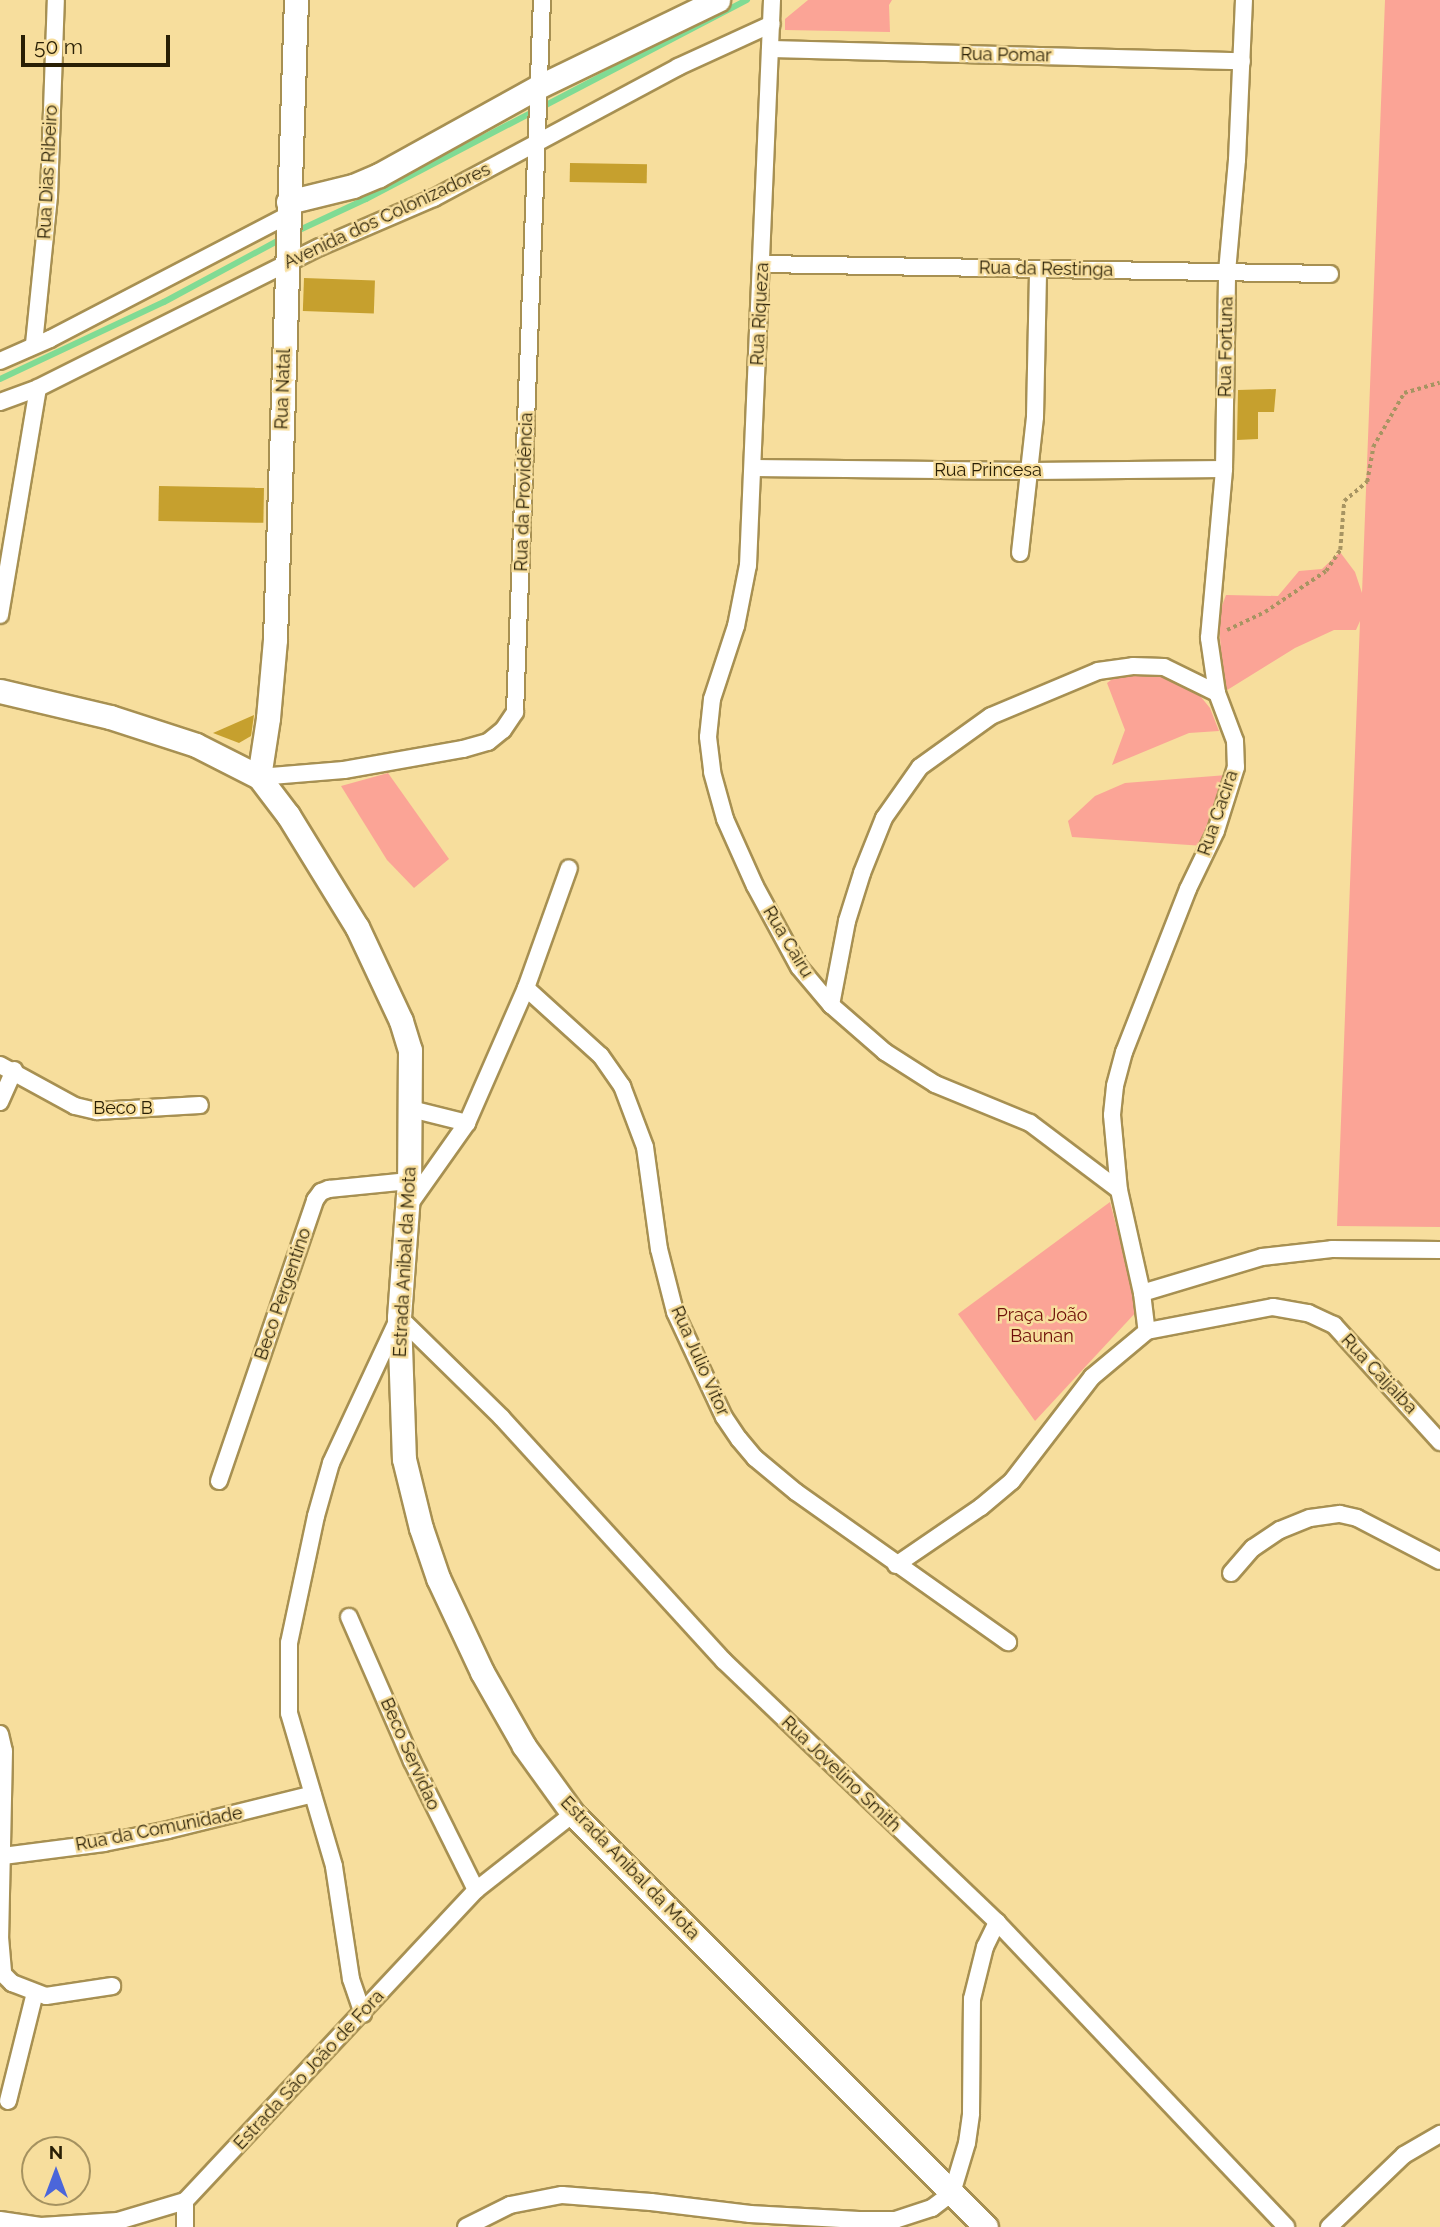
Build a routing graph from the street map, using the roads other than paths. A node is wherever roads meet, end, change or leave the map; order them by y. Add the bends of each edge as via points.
1 (55, 0) edge
2 (296, 0) edge
3 (542, 0) edge
4 (718, 0) edge
5 (772, 0) edge
6 (1244, 0) edge
7 (772, 24) junction
8 (770, 49) junction
9 (1242, 61) junction
10 (538, 94) junction
11 (536, 137) junction
12 (288, 213) junction
13 (287, 258) junction
14 (762, 264) junction
15 (1038, 268) junction
16 (1227, 272) junction
17 (1330, 274) dead end
18 (34, 344) junction
19 (0, 361) edge
20 (38, 388) junction
21 (0, 401) edge
22 (752, 468) junction
23 (1224, 469) junction
24 (1031, 471) junction
25 (1020, 553) dead end
26 (0, 615) edge
27 (736, 626) joint
28 (0, 691) edge
29 (1217, 693) junction
30 (259, 777) junction
31 (569, 868) dead end
32 (526, 988) junction
33 (831, 1005) junction
34 (7, 1068) edge
35 (0, 1102) edge
36 (200, 1105) dead end
37 (411, 1109) junction
38 (467, 1123) junction
39 (409, 1181) junction
40 (1119, 1190) junction
41 (406, 1210) junction
42 (1440, 1250) edge
43 (1142, 1293) junction
44 (399, 1317) junction
45 (1147, 1331) junction
46 (1440, 1441) edge
47 (219, 1481) dead end
48 (1440, 1560) edge
49 (895, 1565) junction
50 (1231, 1573) dead end
51 (349, 1617) dead end
52 (1008, 1642) dead end
53 (0, 1734) edge
54 (313, 1794) junction
55 (573, 1814) junction
56 (3, 1856) junction
57 (476, 1890) junction
58 (997, 1922) junction
59 (112, 1986) dead end
60 (35, 1993) junction
61 (363, 2014) junction
62 (8, 2101) dead end
63 (1440, 2134) edge
64 (952, 2193) junction
65 (185, 2201) junction
66 (0, 2220) edge
67 (185, 2227) edge
68 (466, 2227) edge
69 (986, 2227) edge
70 (1286, 2227) edge
71 (1329, 2227) edge

1 - 18 street, Rua Dias Ribeiro via 49,196
2 - 12 street, Rua Natal
3 - 10 street, Rua da Providência
4 - 10 street
5 - 7 street, Rua Riqueza
6 - 9 street, Rua Fortuna
7 - 8 street, Rua Riqueza
7 - 11 street, Avenida dos Colonizadores
8 - 9 street, Rua Pomar
8 - 14 street, Rua Riqueza
9 - 16 street, Rua Fortuna
10 - 11 street, Rua da Providência
10 - 12 street via 379,175
11 - 13 street, Avenida dos Colonizadores via 434,198
11 - 30 street, Rua da Providência via 515,712 488,742 463,749 344,770
12 - 13 street, Rua Natal
12 - 18 street
13 - 20 street, Avenida dos Colonizadores
13 - 30 street, Rua Natal via 275,639
14 - 15 street, Rua da Restinga
14 - 22 street, Rua Riqueza
15 - 16 street, Rua da Restinga
15 - 24 street
16 - 17 street, Rua da Restinga
16 - 23 street, Rua Fortuna
18 - 19 street
20 - 21 street, Avenida dos Colonizadores
20 - 26 street
22 - 24 street, Rua Princesa
22 - 27 street, Rua Riqueza via 748,565
23 - 24 street, Rua Princesa
23 - 29 street, Rua Fortuna via 1209,639
24 - 25 street
27 - 33 street, Rua Cairu via 712,699 708,737 712,772 725,819 755,886 799,967
28 - 30 street, Estrada Anibal da Mota via 196,745
29 - 33 street via 1164,667 1098,671 991,716 920,767 884,818 862,873 847,921
29 - 40 street, Rua Cacira via 1235,741 1236,767 1216,831 1188,889 1121,1063 1112,1115
30 - 37 street, Estrada Anibal da Mota via 357,927 401,1021 410,1050
31 - 32 street
32 - 38 street
32 - 49 street, Rua Julio Vitor via 601,1056 622,1086 645,1147 659,1249 676,1312 724,1417 755,1458
33 - 40 street, Rua Cairu via 886,1052 934,1084 1030,1123
34 - 35 street
34 - 36 street, Beco B via 75,1106 97,1111
37 - 38 street
37 - 39 street, Estrada Anibal da Mota
38 - 41 street
39 - 41 street, Estrada Anibal da Mota
39 - 47 street, Beco Pergentino via 329,1189 315,1200
40 - 43 street, Rua Cacira
41 - 44 street, Estrada Anibal da Mota
42 - 43 street via 1332,1249 1262,1257
43 - 45 street, Rua Cacira
44 - 54 street via 331,1464 289,1643 289,1713
44 - 55 street, Estrada Anibal da Mota via 404,1458 438,1578 498,1703
44 - 58 street, Rua Jovelino Smith via 502,1418 724,1661
45 - 46 street, Rua Caijaiba via 1273,1307 1308,1313 1334,1325
45 - 49 street via 1092,1377 1012,1481
48 - 50 street via 1340,1514 1310,1518 1280,1530 1253,1548
49 - 52 street, Rua Julio Vitor
51 - 57 street, Beco Servidao via 423,1785
53 - 56 street via 4,1751
54 - 56 street, Rua da Comunidade via 155,1833
54 - 61 street via 334,1866 351,1979
55 - 57 street, Estrada São João de Fora
55 - 64 street, Estrada Anibal da Mota
56 - 60 street via 0,1964 12,1983
57 - 61 street, Estrada São João de Fora
58 - 64 street via 985,1947 972,1999 971,2113
58 - 70 street, Rua Jovelino Smith
59 - 60 street via 63,1995
60 - 62 street
61 - 65 street, Estrada São João de Fora
63 - 71 street via 1404,2155
64 - 68 street via 916,2215 895,2220 750,2214 562,2195 510,2205
64 - 69 street, Estrada Anibal da Mota
65 - 66 street, Estrada São João de Fora via 118,2221 41,2226
65 - 67 street

